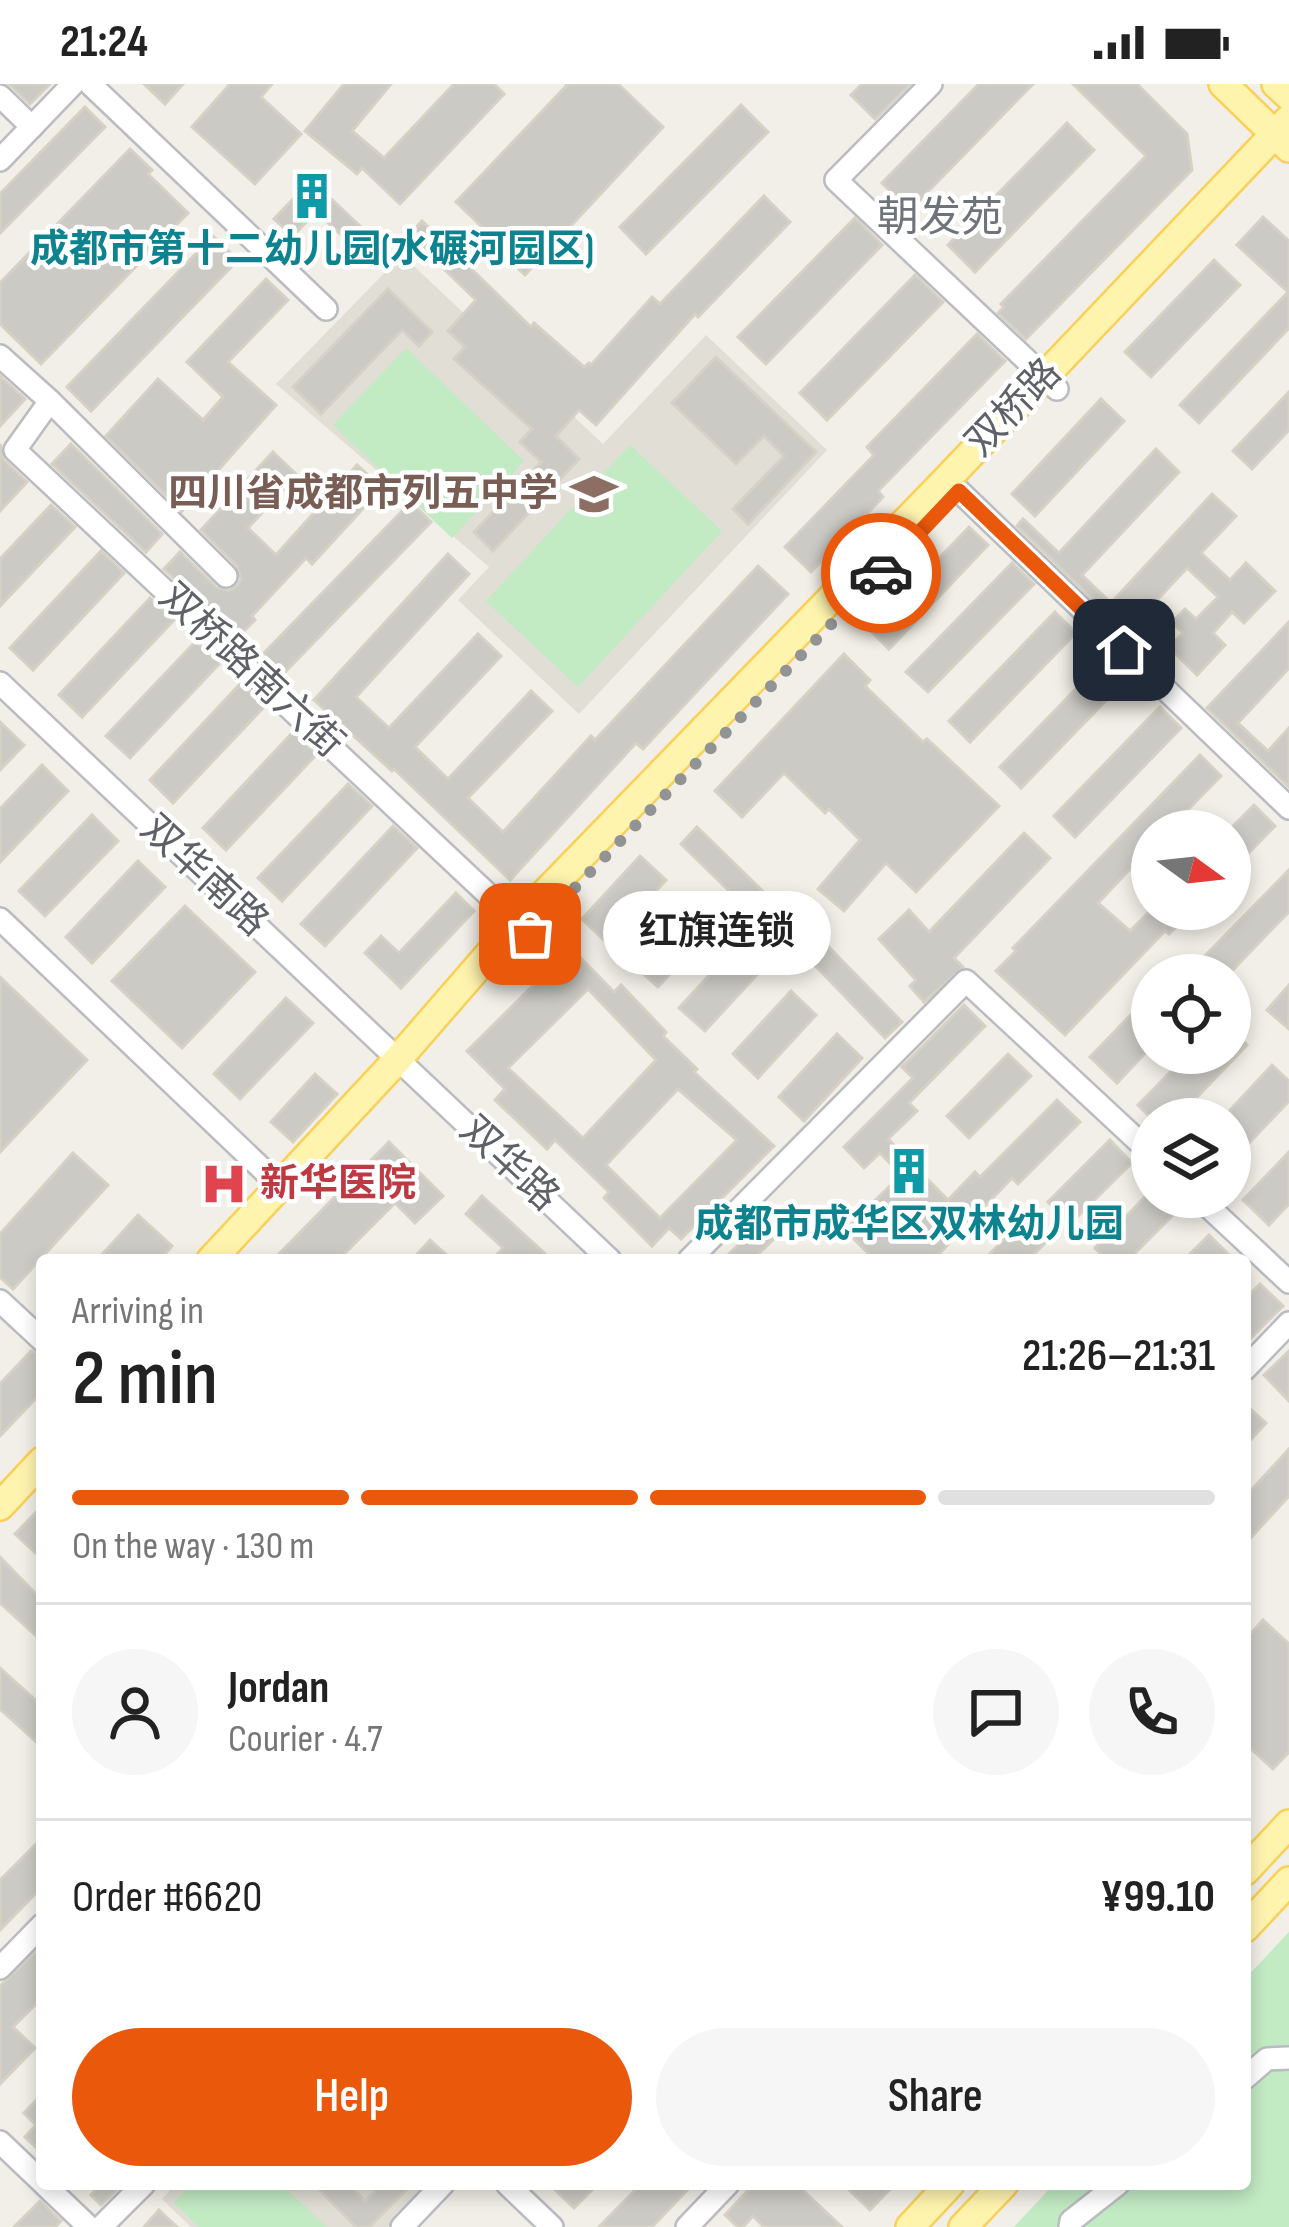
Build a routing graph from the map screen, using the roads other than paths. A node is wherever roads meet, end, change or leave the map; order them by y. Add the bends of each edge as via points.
1 (73, 84) edge
2 (90, 84) edge
3 (931, 84) edge
4 (1222, 84) edge
5 (1276, 84) edge
6 (0, 96) edge
7 (1289, 97) edge
8 (32, 127) junction
9 (1286, 138) edge
10 (0, 160) edge
11 (326, 309) dead end
12 (0, 356) edge
13 (1050, 383) junction
14 (50, 401) junction
15 (959, 491) junction
16 (226, 576) dead end
17 (0, 683) edge
18 (1289, 808) edge
19 (0, 919) edge
20 (524, 928) junction
21 (403, 1064) junction
22 (1131, 1134) edge
23 (280, 1186) junction
24 (1220, 1218) edge
25 (217, 1254) edge
26 (235, 1254) edge
27 (604, 1254) edge
28 (695, 1254) edge
29 (1289, 1282) edge
30 (0, 1300) edge
31 (1289, 1323) edge
32 (36, 1334) edge
33 (1251, 1363) edge
34 (36, 1446) edge
35 (36, 1467) edge
36 (0, 1485) edge
37 (0, 1506) edge
38 (1289, 1824) edge
39 (1251, 1860) edge
40 (1251, 1865) edge
41 (1285, 1885) edge
42 (1251, 1922) edge
43 (36, 1930) edge
44 (0, 1968) edge
45 (1289, 2058) edge
46 (1251, 2073) edge
47 (0, 2142) edge
48 (36, 2176) edge
49 (50, 2190) edge
50 (138, 2190) edge
51 (437, 2190) edge
52 (513, 2190) edge
53 (722, 2190) edge
54 (944, 2190) edge
55 (998, 2190) edge
56 (1111, 2190) edge
57 (89, 2227) edge
58 (101, 2227) edge
59 (402, 2227) edge
60 (552, 2227) edge
61 (687, 2227) edge
62 (910, 2227) edge
63 (963, 2227) edge
64 (1070, 2227) edge

1 - 8 street
2 - 11 street
3 - 13 street via 836,180
4 - 9 main road
5 - 7 main road
6 - 8 street
8 - 10 street
9 - 13 main road, 双桥路
12 - 14 street
13 - 15 main road, 双桥路
13 - 20 main road, 双桥路
14 - 16 street
14 - 20 street, 双桥路南六街 via 15,450
15 - 18 street
15 - 20 main road, 双桥路
17 - 21 street, 双华南路
19 - 23 street
20 - 21 main road, 双桥路
21 - 23 main road, 双桥路
21 - 26 main road, 双桥路
21 - 27 street, 双华路
22 - 28 street via 966,981
23 - 25 main road, 双桥路
24 - 29 street
30 - 32 street
31 - 33 street
34 - 36 main road
35 - 37 main road
38 - 39 main road
40 - 41 street
41 - 42 main road
43 - 44 street
45 - 46 street via 1267,2060
47 - 48 street
49 - 57 street
50 - 58 street
51 - 59 street
52 - 60 street
53 - 61 street
54 - 62 main road
55 - 63 main road
56 - 64 street

